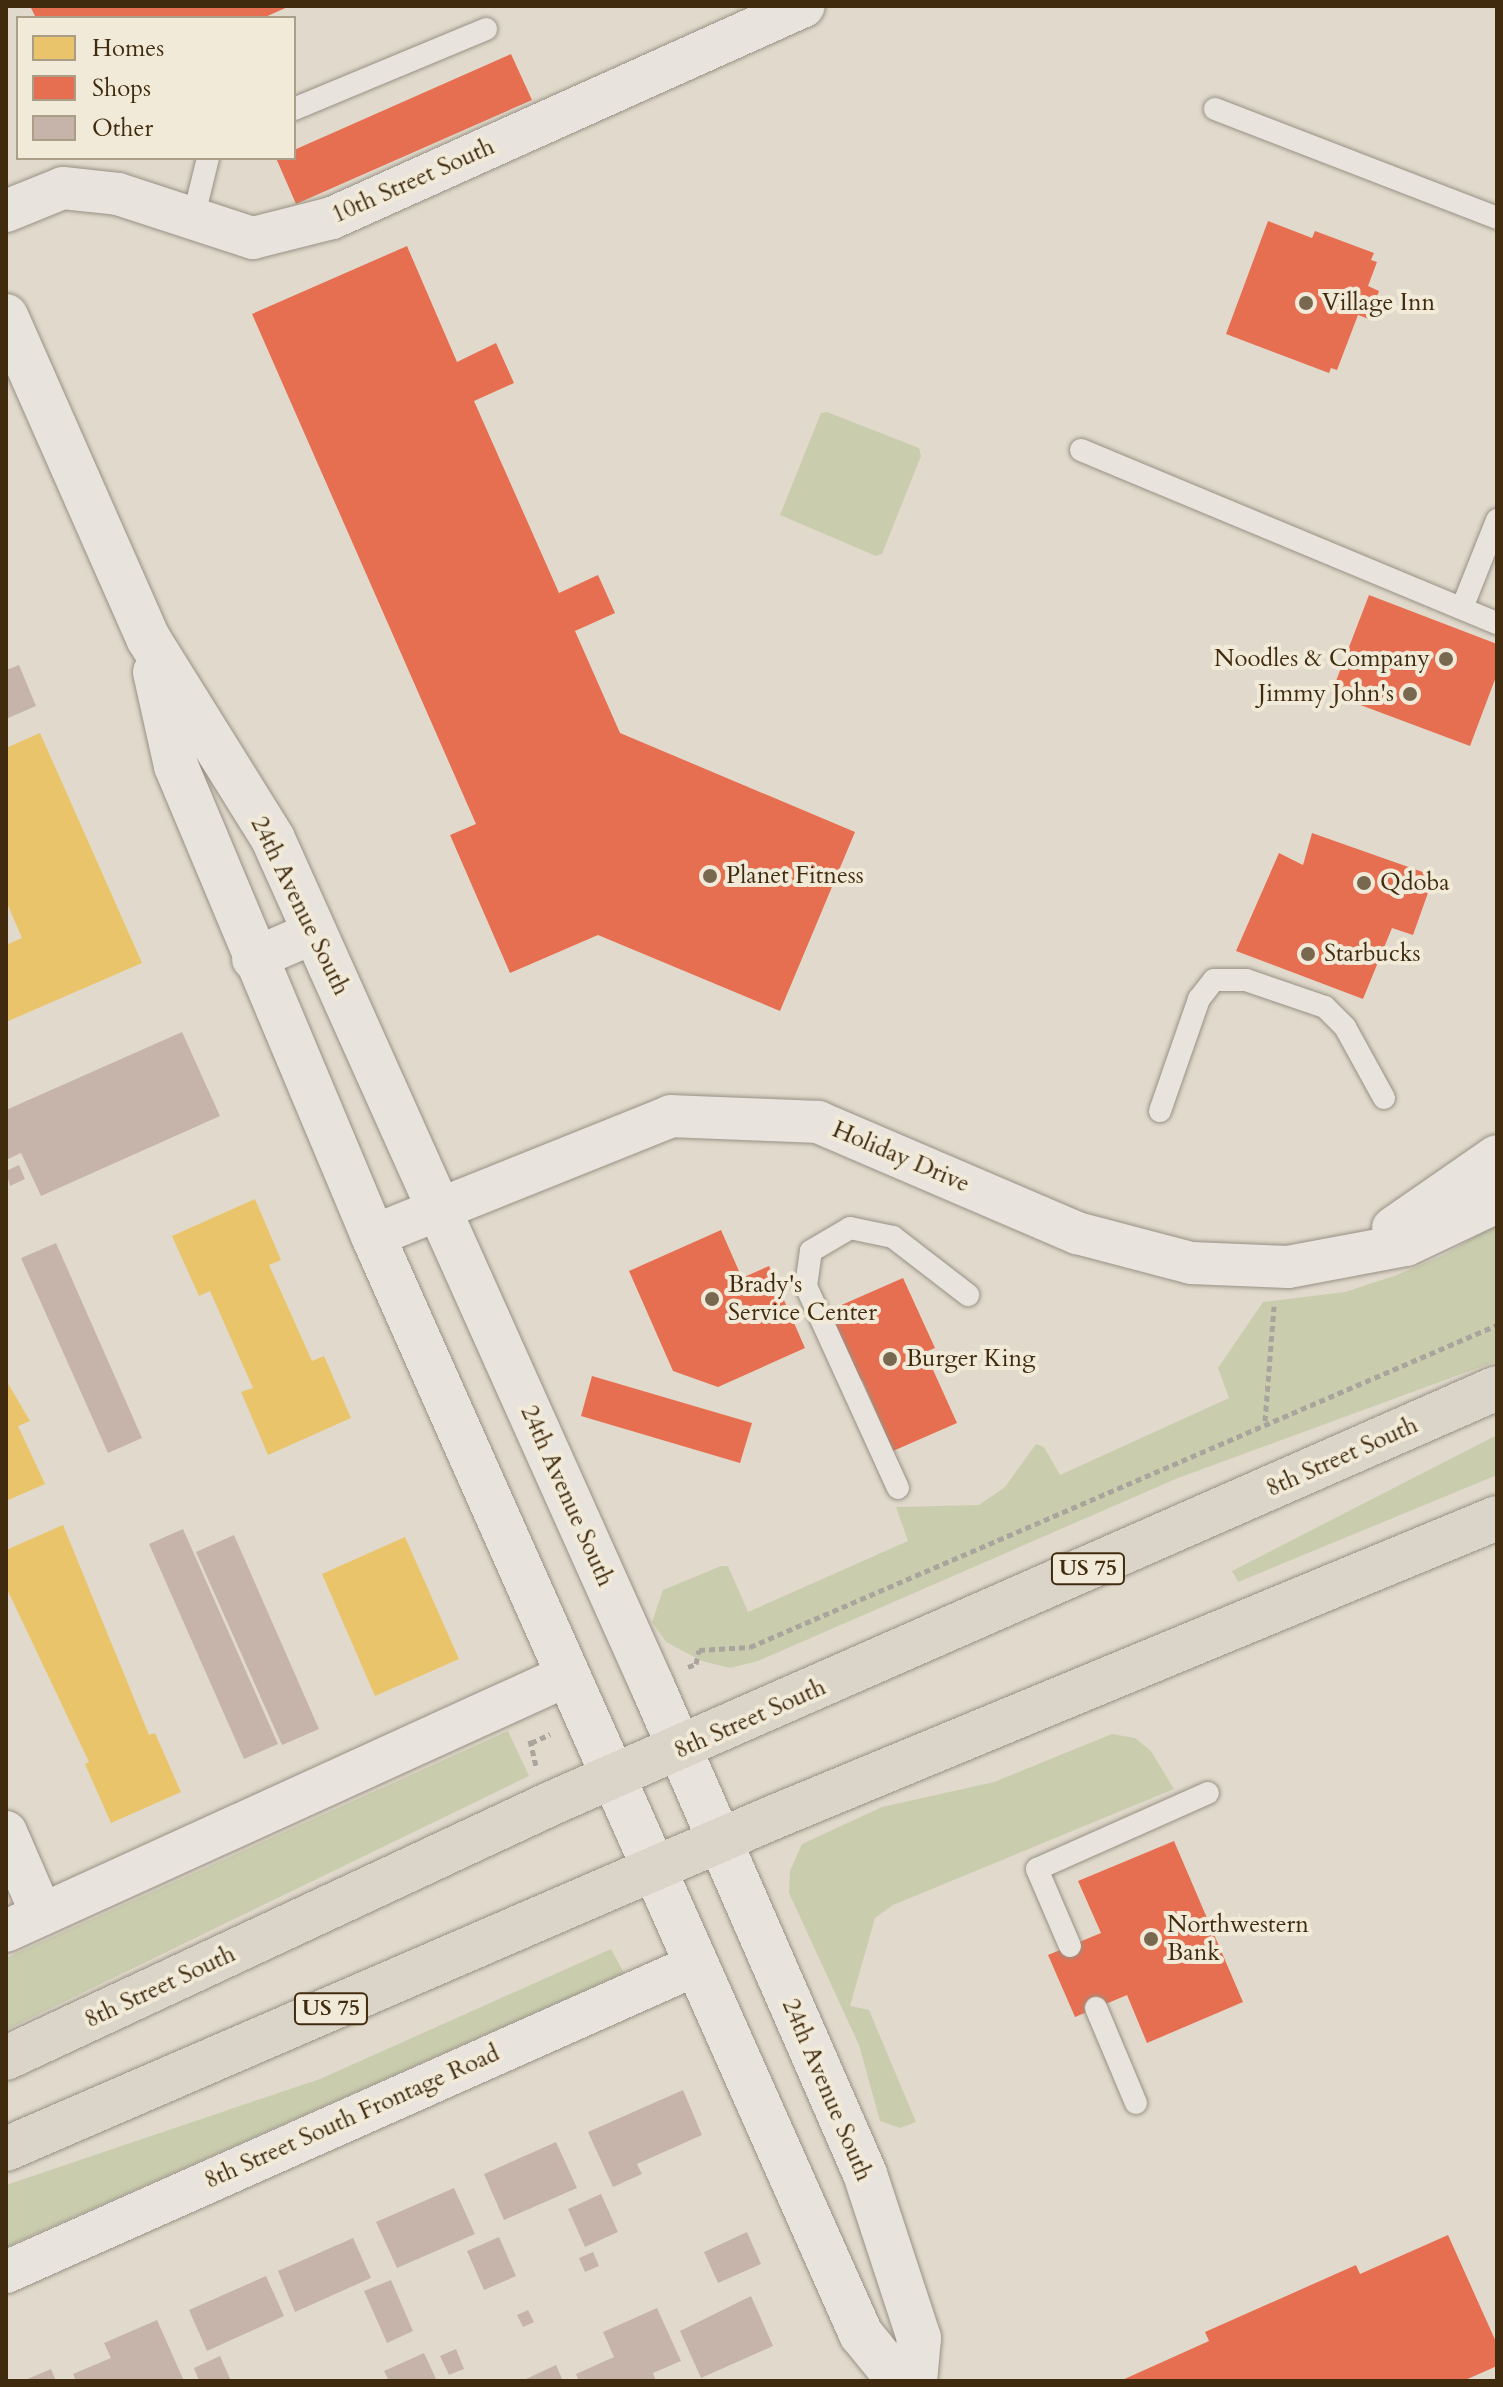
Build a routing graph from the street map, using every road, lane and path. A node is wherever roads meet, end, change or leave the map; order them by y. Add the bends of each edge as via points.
1 (804, 6) edge
2 (486, 29) dead end
3 (296, 108) edge
4 (1215, 109) dead end
5 (208, 160) edge
6 (6, 211) edge
7 (1497, 218) edge
8 (193, 219) junction
9 (6, 316) edge
10 (1081, 450) dead end
11 (1497, 520) edge
12 (1462, 608) junction
13 (1497, 623) edge
14 (148, 638) junction
15 (315, 932) junction
16 (253, 959) junction
17 (1384, 1098) dead end
18 (1160, 1111) dead end
19 (1497, 1156) edge
20 (1497, 1202) edge
21 (439, 1209) junction
22 (373, 1236) junction
23 (1343, 1257) junction
24 (1288, 1267) junction
25 (968, 1295) dead end
26 (1497, 1325) edge
27 (1497, 1388) edge
28 (1265, 1421) junction
29 (898, 1488) dead end
30 (1497, 1518) edge
31 (696, 1664) dead end
32 (568, 1675) junction
33 (531, 1743) dead end
34 (679, 1751) junction
35 (537, 1772) dead end
36 (615, 1776) junction
37 (1208, 1793) dead end
38 (6, 1832) edge
39 (719, 1840) junction
40 (657, 1870) junction
41 (24, 1923) edge
42 (1070, 1946) dead end
43 (698, 1964) junction
44 (1096, 2008) dead end
45 (6, 2058) edge
46 (1136, 2103) dead end
47 (6, 2149) edge
48 (6, 2272) edge
49 (899, 2381) edge
50 (915, 2381) edge

1 - 8 street, 10th Street South via 332,218 253,238
2 - 3 lane
4 - 7 lane
5 - 8 lane
6 - 8 street, 10th Street South via 63,188 118,194
9 - 14 street, 24th Avenue South
10 - 12 lane
11 - 12 lane
12 - 13 lane
14 - 15 street, 24th Avenue South via 273,839
14 - 16 street, 24th Avenue South via 176,766
15 - 16 street
15 - 21 street, 24th Avenue South
16 - 22 street, 24th Avenue South
17 - 18 lane via 1345,1027 1325,1007 1246,980 1214,980 1199,999
19 - 23 street, Holiday Drive via 1423,1210
20 - 23 street, Holiday Drive via 1406,1245
21 - 22 street, Holiday Drive
21 - 24 street, Holiday Drive via 671,1116 818,1122 1077,1233 1191,1263
21 - 34 street, 24th Avenue South
22 - 32 street, 24th Avenue South
23 - 24 street, Holiday Drive
24 - 28 path via 1274,1307
25 - 29 lane via 893,1237 850,1228 811,1251 806,1286
26 - 28 path
27 - 34 main road, 8th Street South / US 75
28 - 31 path via 750,1647 699,1650
30 - 39 main road, US 75
32 - 36 street, 24th Avenue South
32 - 41 street
33 - 35 path
34 - 36 main road, 8th Street South / US 75
34 - 39 street, 24th Avenue South
36 - 40 street, 24th Avenue South
36 - 45 main road, 8th Street South / US 75
37 - 42 lane via 1037,1869
38 - 41 street
39 - 40 main road, US 75
39 - 50 street, 24th Avenue South via 865,2174 919,2338
40 - 43 street, 24th Avenue South
40 - 47 main road, US 75
43 - 48 street, 8th Street South Frontage Road
43 - 49 street, 24th Avenue South via 861,2334
44 - 46 lane

